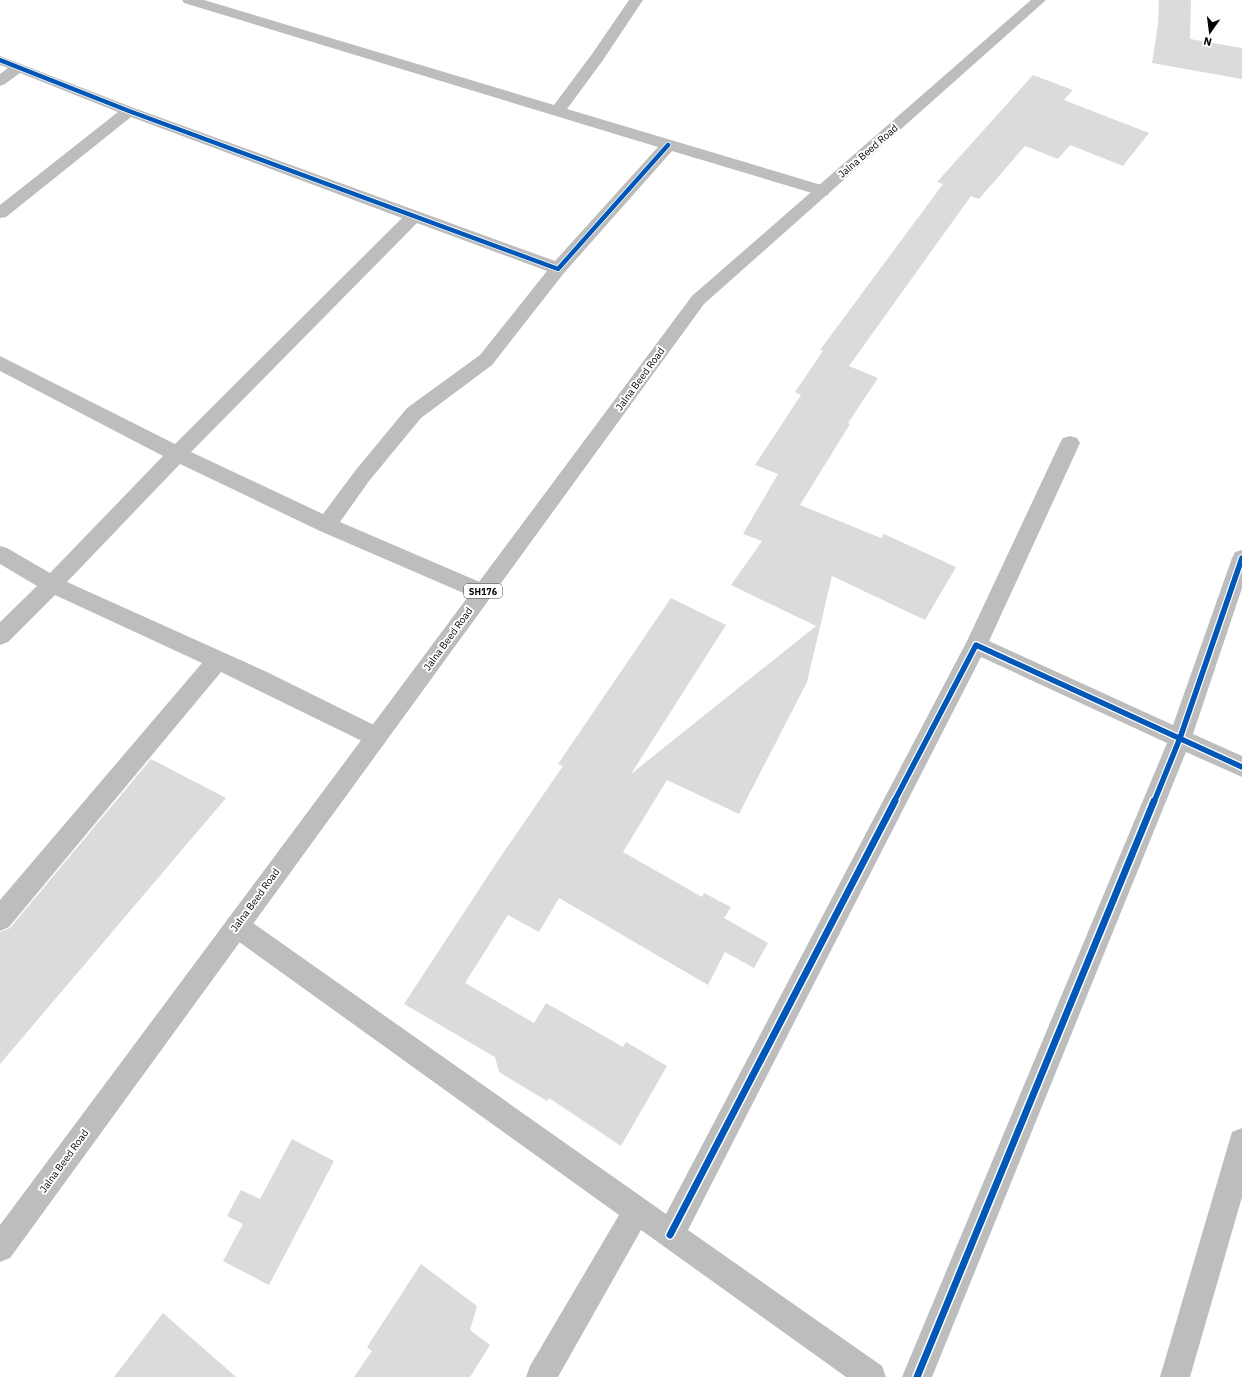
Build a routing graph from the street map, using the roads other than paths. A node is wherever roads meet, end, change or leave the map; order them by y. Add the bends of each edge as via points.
1 (189, 0) edge
2 (636, 0) edge
3 (1039, 0) edge
4 (0, 60) edge
5 (20, 67) junction
6 (0, 81) edge
7 (129, 111) junction
8 (557, 111) junction
9 (668, 145) junction
10 (822, 191) junction
11 (0, 213) edge
12 (414, 216) junction
13 (558, 269) junction
14 (0, 363) edge
15 (1070, 443) dead end
16 (177, 454) junction
17 (327, 525) junction
18 (0, 554) edge
19 (1242, 558) edge
20 (52, 584) junction
21 (482, 592) junction
22 (0, 636) edge
23 (976, 645) junction
24 (218, 660) junction
25 (376, 737) junction
26 (1180, 738) junction
27 (1242, 767) edge
28 (0, 919) edge
29 (236, 926) junction
30 (1242, 1142) edge
31 (638, 1211) junction
32 (670, 1235) junction
33 (0, 1248) edge
34 (866, 1376) edge
35 (540, 1377) edge
36 (917, 1377) edge
37 (1175, 1377) edge

1 - 8 street
2 - 8 street via 598,57
3 - 10 street, Jalna Beed Road / SH176
4 - 5 street
5 - 6 street
5 - 7 street
7 - 11 street
7 - 12 street
8 - 9 street
9 - 10 street
9 - 13 street
10 - 21 street, Jalna Beed Road / SH176 via 698,300
12 - 13 street
12 - 16 street
13 - 17 street via 486,360 414,413 362,476
14 - 16 street
15 - 23 street
16 - 17 street
16 - 20 street
17 - 21 street
18 - 20 street
19 - 26 street
20 - 22 street
20 - 24 street
21 - 25 street, Jalna Beed Road / SH176
23 - 26 street
23 - 32 street
24 - 25 street
24 - 28 street
25 - 29 street, Jalna Beed Road / SH176
26 - 27 street
26 - 36 street
29 - 31 street
29 - 33 street, Jalna Beed Road / SH176
30 - 37 street
31 - 32 street
31 - 35 street
32 - 34 street

